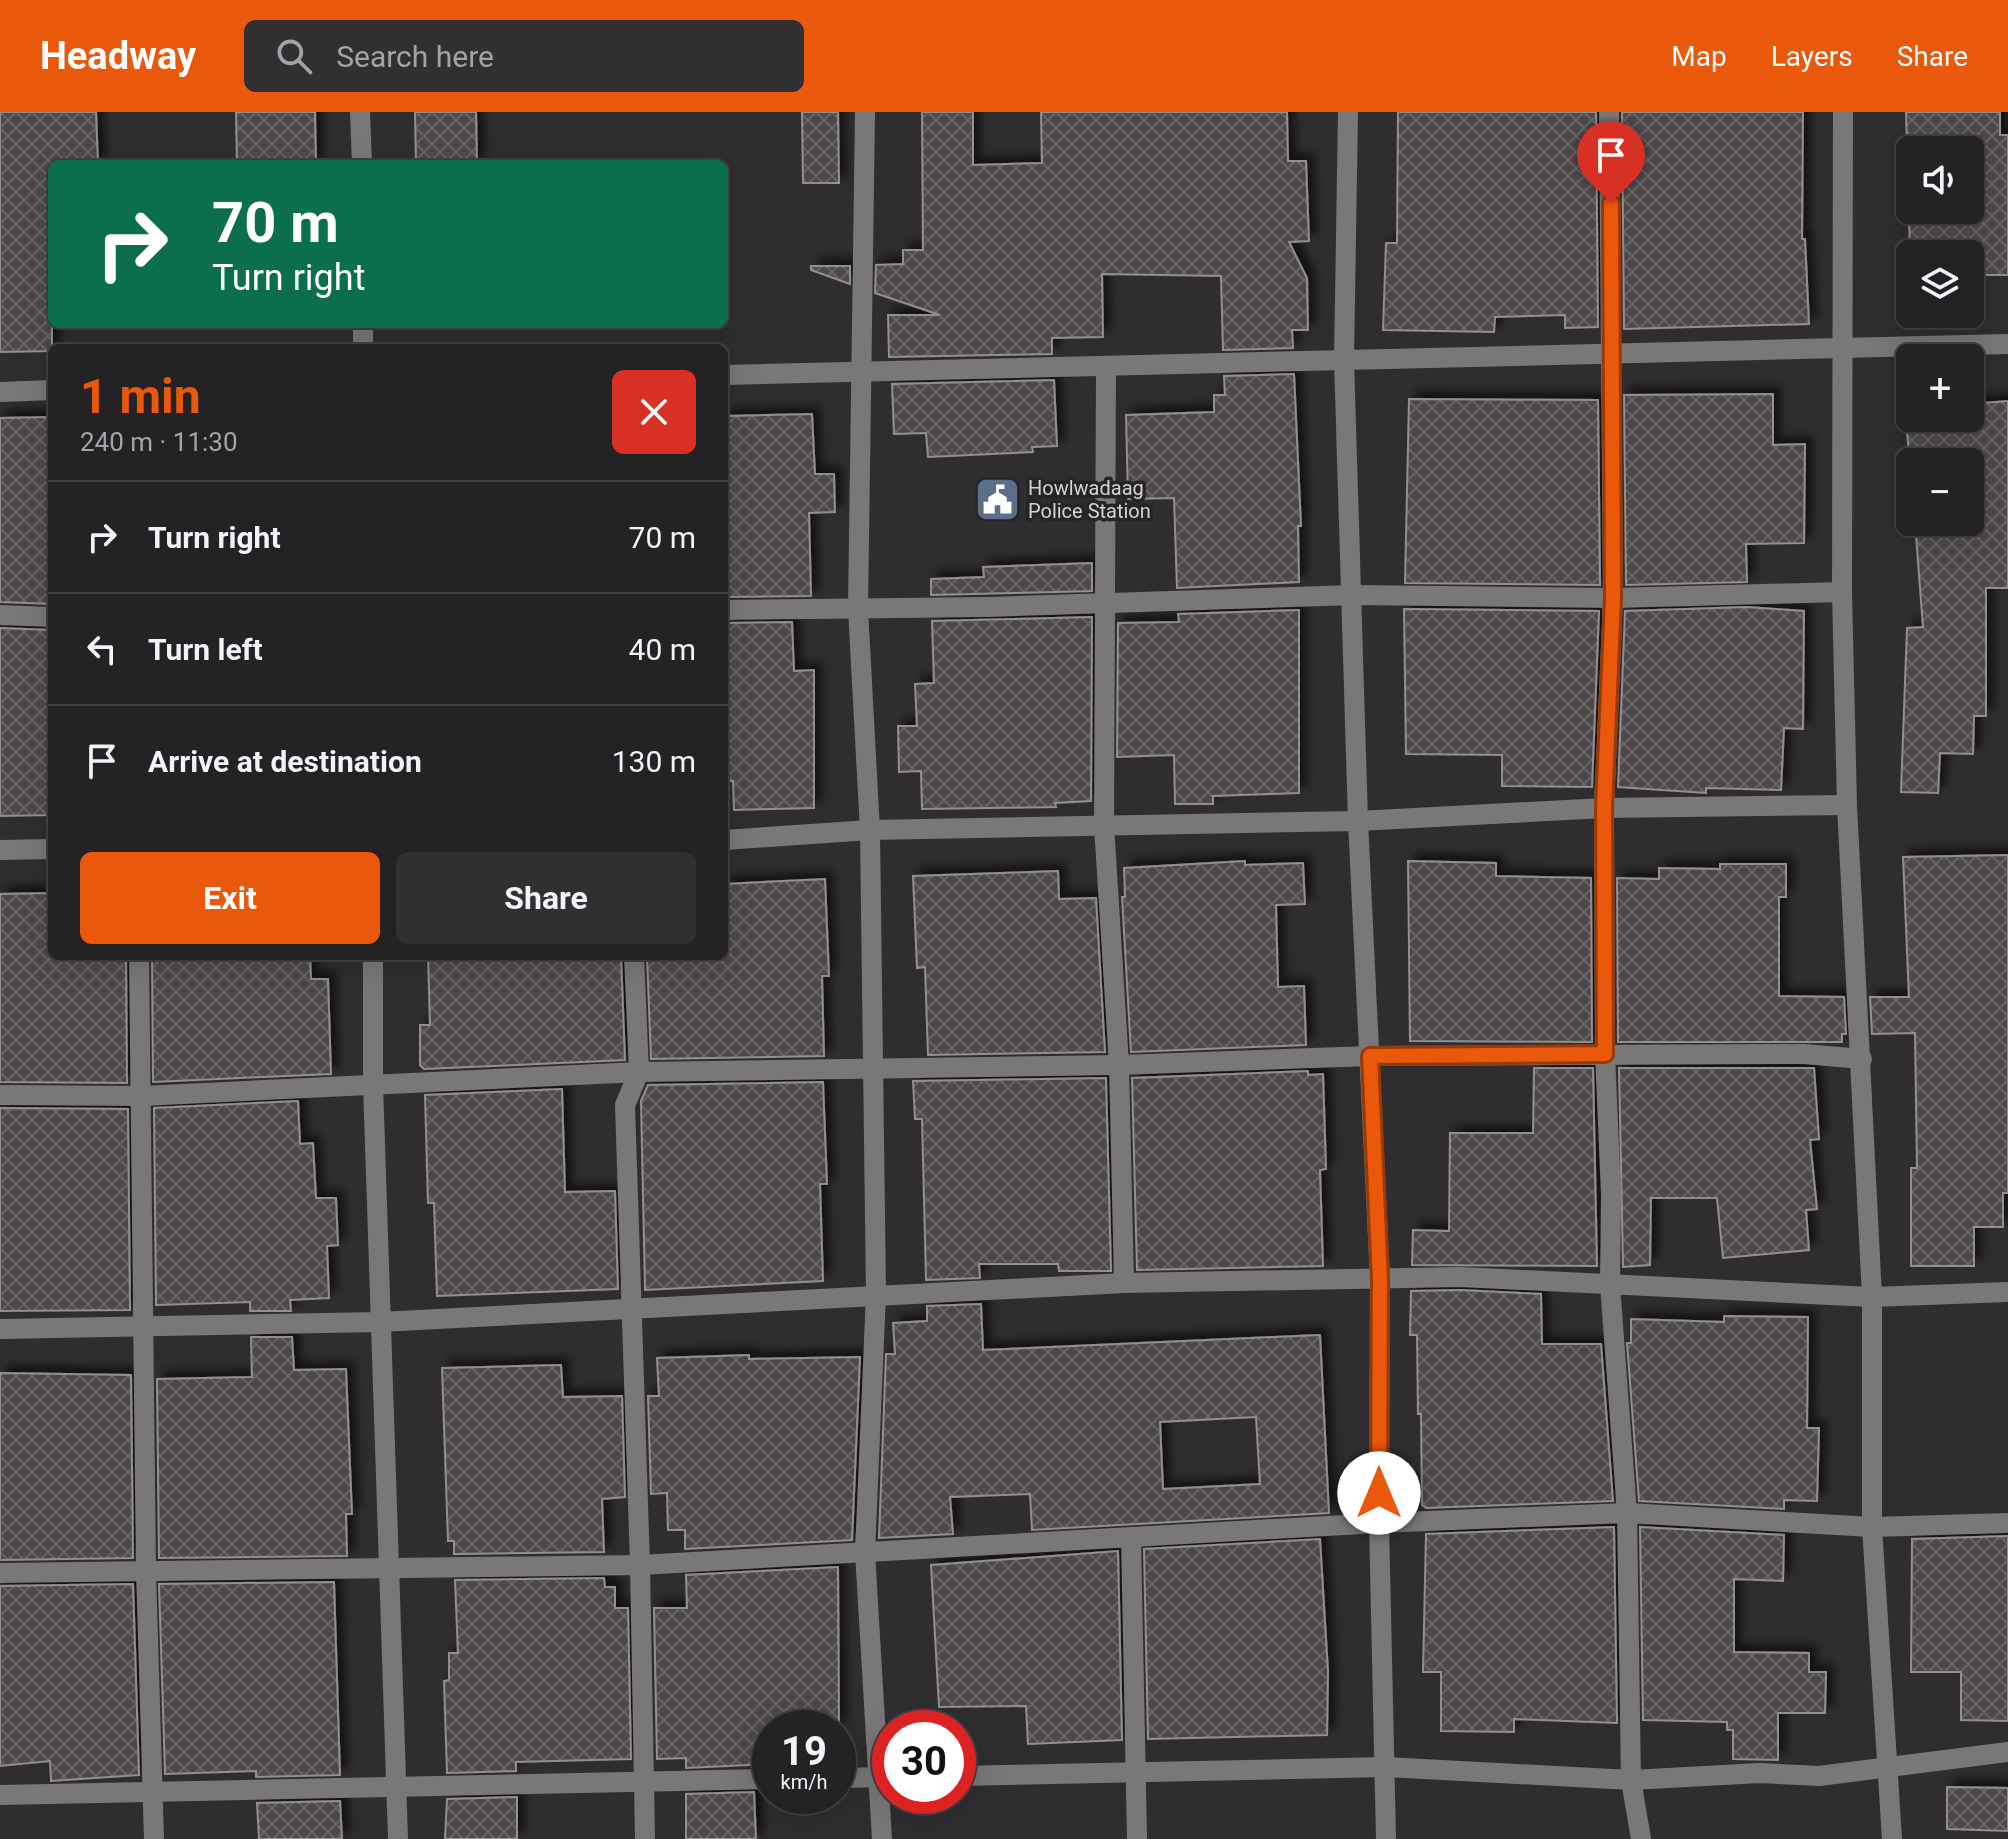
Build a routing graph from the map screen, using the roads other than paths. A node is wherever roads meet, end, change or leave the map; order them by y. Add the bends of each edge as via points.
1 (360, 112) edge
2 (865, 112) edge
3 (1348, 112) edge
4 (1609, 112) edge
5 (1843, 112) edge
6 (362, 160) edge
7 (2008, 344) edge
8 (1844, 348) junction
9 (1614, 353) junction
10 (1344, 360) junction
11 (1106, 366) junction
12 (861, 371) junction
13 (728, 375) edge
14 (48, 390) edge
15 (0, 392) edge
16 (1842, 592) junction
17 (1354, 595) junction
18 (1613, 598) junction
19 (1107, 602) junction
20 (858, 609) junction
21 (728, 610) edge
22 (0, 615) edge
23 (48, 617) edge
24 (1847, 805) junction
25 (1604, 808) junction
26 (1358, 821) junction
27 (1104, 825) junction
28 (870, 830) junction
29 (728, 840) edge
30 (48, 849) edge
31 (0, 850) edge
32 (139, 960) edge
33 (373, 960) edge
34 (634, 960) edge
35 (1605, 1054) junction
36 (1370, 1056) junction
37 (1862, 1059) junction
38 (1119, 1065) junction
39 (873, 1068) junction
40 (639, 1072) junction
41 (373, 1084) junction
42 (0, 1095) edge
43 (142, 1096) junction
44 (1380, 1279) junction
45 (1124, 1283) junction
46 (1610, 1285) junction
47 (2008, 1292) edge
48 (876, 1294) junction
49 (1872, 1297) junction
50 (633, 1308) junction
51 (380, 1322) junction
52 (144, 1327) junction
53 (0, 1329) edge
54 (1627, 1513) junction
55 (1379, 1523) junction
56 (2008, 1523) edge
57 (1872, 1527) junction
58 (1131, 1538) junction
59 (865, 1552) junction
60 (640, 1565) junction
61 (390, 1569) junction
62 (146, 1571) junction
63 (0, 1573) edge
64 (878, 1710) edge
65 (2008, 1752) edge
66 (1386, 1767) junction
67 (1889, 1769) junction
68 (1135, 1772) junction
69 (976, 1776) edge
70 (752, 1779) edge
71 (1631, 1780) junction
72 (645, 1782) junction
73 (396, 1787) junction
74 (153, 1791) junction
75 (0, 1795) edge
76 (883, 1814) edge
77 (154, 1839) edge
78 (398, 1839) edge
79 (645, 1839) edge
80 (882, 1839) edge
81 (1137, 1839) edge
82 (1386, 1839) edge
83 (1641, 1839) edge
84 (1892, 1839) edge

1 - 6 street
2 - 12 street
3 - 10 street
4 - 9 street
5 - 8 street
7 - 8 street
8 - 9 street
8 - 16 street
9 - 10 street
9 - 18 street
10 - 11 street
10 - 17 street
11 - 12 street
11 - 19 street
12 - 13 street
12 - 20 street
14 - 15 street
16 - 18 street
16 - 24 street
17 - 18 street
17 - 19 street
17 - 26 street
18 - 25 street
19 - 20 street
19 - 27 street
20 - 21 street
20 - 28 street
22 - 23 street
24 - 25 street
24 - 37 street
25 - 26 street
25 - 35 street
26 - 27 street
26 - 36 street
27 - 28 street
27 - 38 street
28 - 29 street
28 - 39 street
30 - 31 street
32 - 43 street
33 - 41 street
34 - 40 street
35 - 36 street
35 - 37 street
35 - 46 street
36 - 38 street
36 - 44 street
37 - 49 street
38 - 39 street
38 - 45 street
39 - 40 street
39 - 48 street
40 - 41 street
40 - 50 street via 625,1105
41 - 43 street
41 - 51 street
42 - 43 street
43 - 52 street
44 - 45 street
44 - 46 street via 1460,1277
44 - 55 street
45 - 48 street
46 - 49 street
46 - 54 street
47 - 49 street
48 - 50 street
48 - 59 street
49 - 57 street
50 - 51 street
50 - 60 street
51 - 52 street
51 - 61 street
52 - 53 street
52 - 62 street
54 - 55 street
54 - 57 street
54 - 71 street
55 - 58 street
55 - 66 street
56 - 57 street
57 - 67 street
58 - 59 street
58 - 68 street
59 - 60 street
59 - 64 street
60 - 61 street
60 - 72 street
61 - 62 street
61 - 73 street
62 - 63 street
62 - 74 street
65 - 67 street
66 - 68 street
66 - 71 street
66 - 82 street
67 - 71 street via 1819,1776 1760,1773
67 - 84 street
68 - 69 street
68 - 81 street
70 - 72 street
71 - 83 street
72 - 73 street
72 - 79 street
73 - 74 street
73 - 78 street
74 - 75 street
74 - 77 street
76 - 80 street

